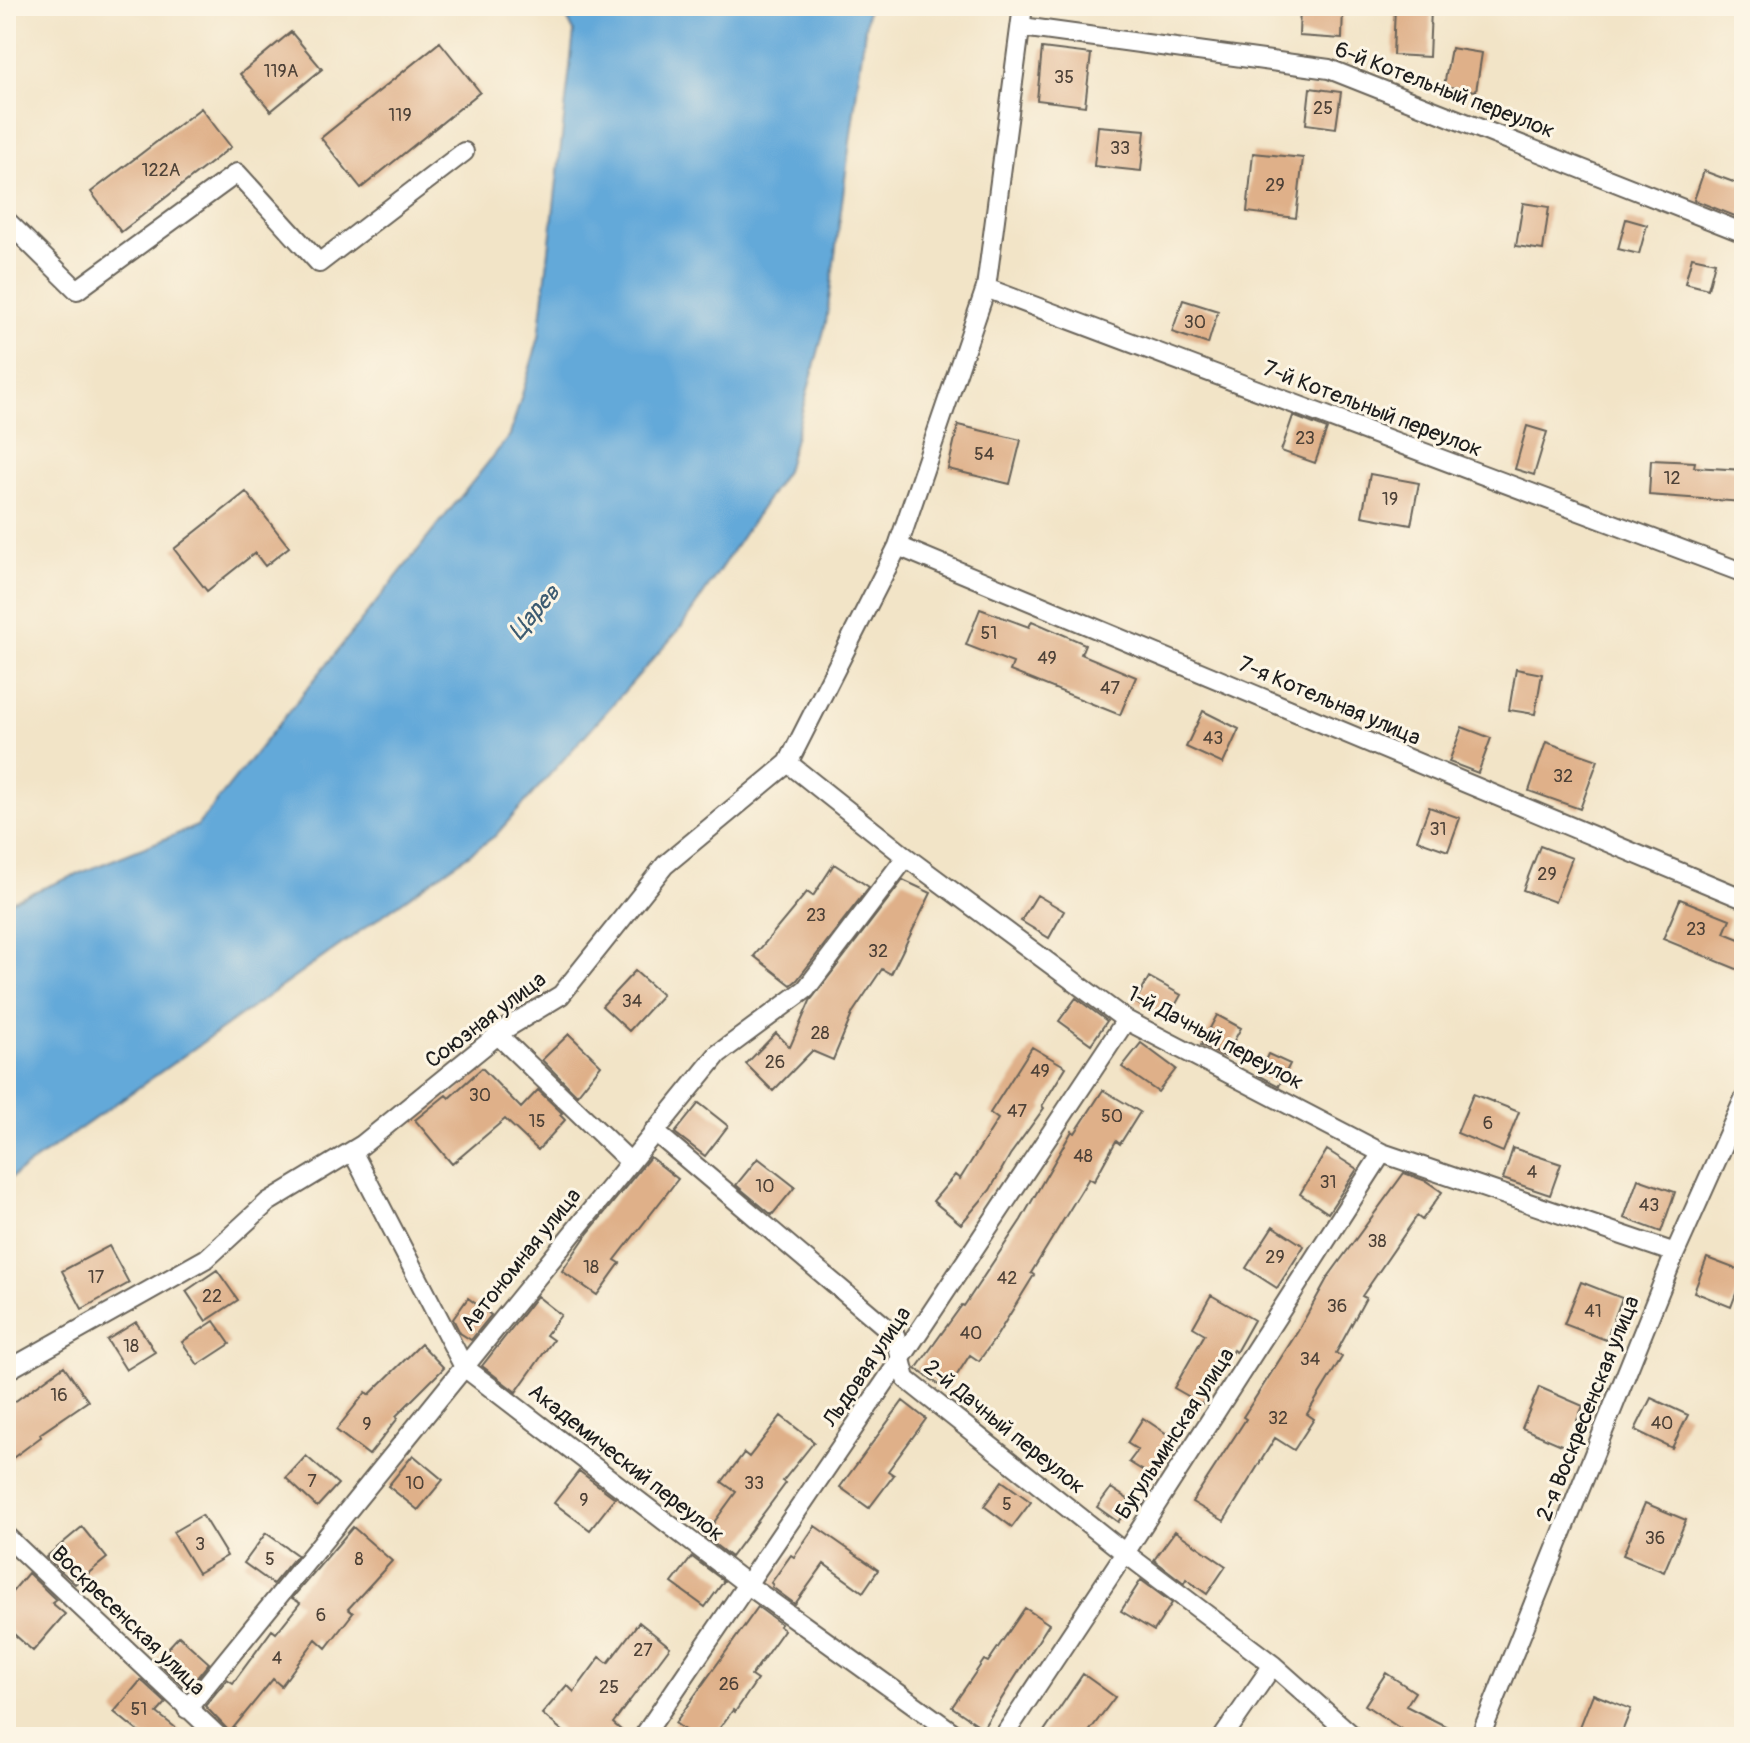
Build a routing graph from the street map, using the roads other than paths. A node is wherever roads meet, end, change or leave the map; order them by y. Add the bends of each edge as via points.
1 (1023, 6) edge
2 (1022, 27) junction
3 (464, 152) dead end
4 (6, 220) edge
5 (1744, 233) edge
6 (986, 288) junction
7 (898, 546) junction
8 (1744, 573) edge
9 (788, 763) junction
10 (906, 857) junction
11 (1744, 899) edge
12 (1126, 1020) junction
13 (498, 1035) junction
14 (1744, 1099) edge
15 (654, 1131) junction
16 (352, 1151) junction
17 (1382, 1153) junction
18 (629, 1161) junction
19 (1675, 1253) junction
20 (900, 1360) junction
21 (464, 1367) junction
22 (6, 1371) edge
23 (6, 1536) edge
24 (1125, 1553) junction
25 (748, 1585) junction
26 (1273, 1665) junction
27 (187, 1709) junction
28 (219, 1737) edge
29 (643, 1737) edge
30 (959, 1737) edge
31 (1003, 1737) edge
32 (1223, 1737) edge
33 (1354, 1737) edge
34 (1480, 1737) edge

1 - 2 street, Союзная улица
2 - 5 street, 6-й Котельный переулок via 1329,69
2 - 6 street, Союзная улица
3 - 4 street via 319,263 237,173 77,290
6 - 7 street, Союзная улица
6 - 8 street, 7-й Котельный переулок
7 - 9 street, Союзная улица
7 - 11 street, 7-я Котельная улица
9 - 10 street, 1-й Дачный переулок
9 - 13 street, Союзная улица via 665,865 561,995
10 - 12 street, 1-й Дачный переулок
10 - 15 street, Автономная улица via 806,989 718,1054
12 - 17 street, 1-й Дачный переулок
12 - 20 street, Льдовая улица
13 - 16 street, Союзная улица
13 - 18 street
14 - 19 street, 2-я Воскресенская улица
15 - 18 street, Автономная улица
15 - 20 street, 2-й Дачный переулок via 895,1335
16 - 21 street, Академический переулок
16 - 22 street, Союзная улица via 268,1202 207,1258
17 - 19 street, 1-й Дачный переулок
17 - 24 street, Бугульминская улица
18 - 21 street, Автономная улица
19 - 34 street, 2-я Воскресенская улица
20 - 24 street, 2-й Дачный переулок via 906,1379
20 - 25 street, Льдовая улица
21 - 25 street, Академический переулок
21 - 27 street, Автономная улица
23 - 27 street, Воскресенская улица
24 - 26 street, 2-й Дачный переулок
24 - 31 street, Бугульминская улица
25 - 29 street, Льдовая улица
25 - 30 street, Академический переулок
26 - 32 street
26 - 33 street, 2-й Дачный переулок
27 - 28 street, Воскресенская улица

